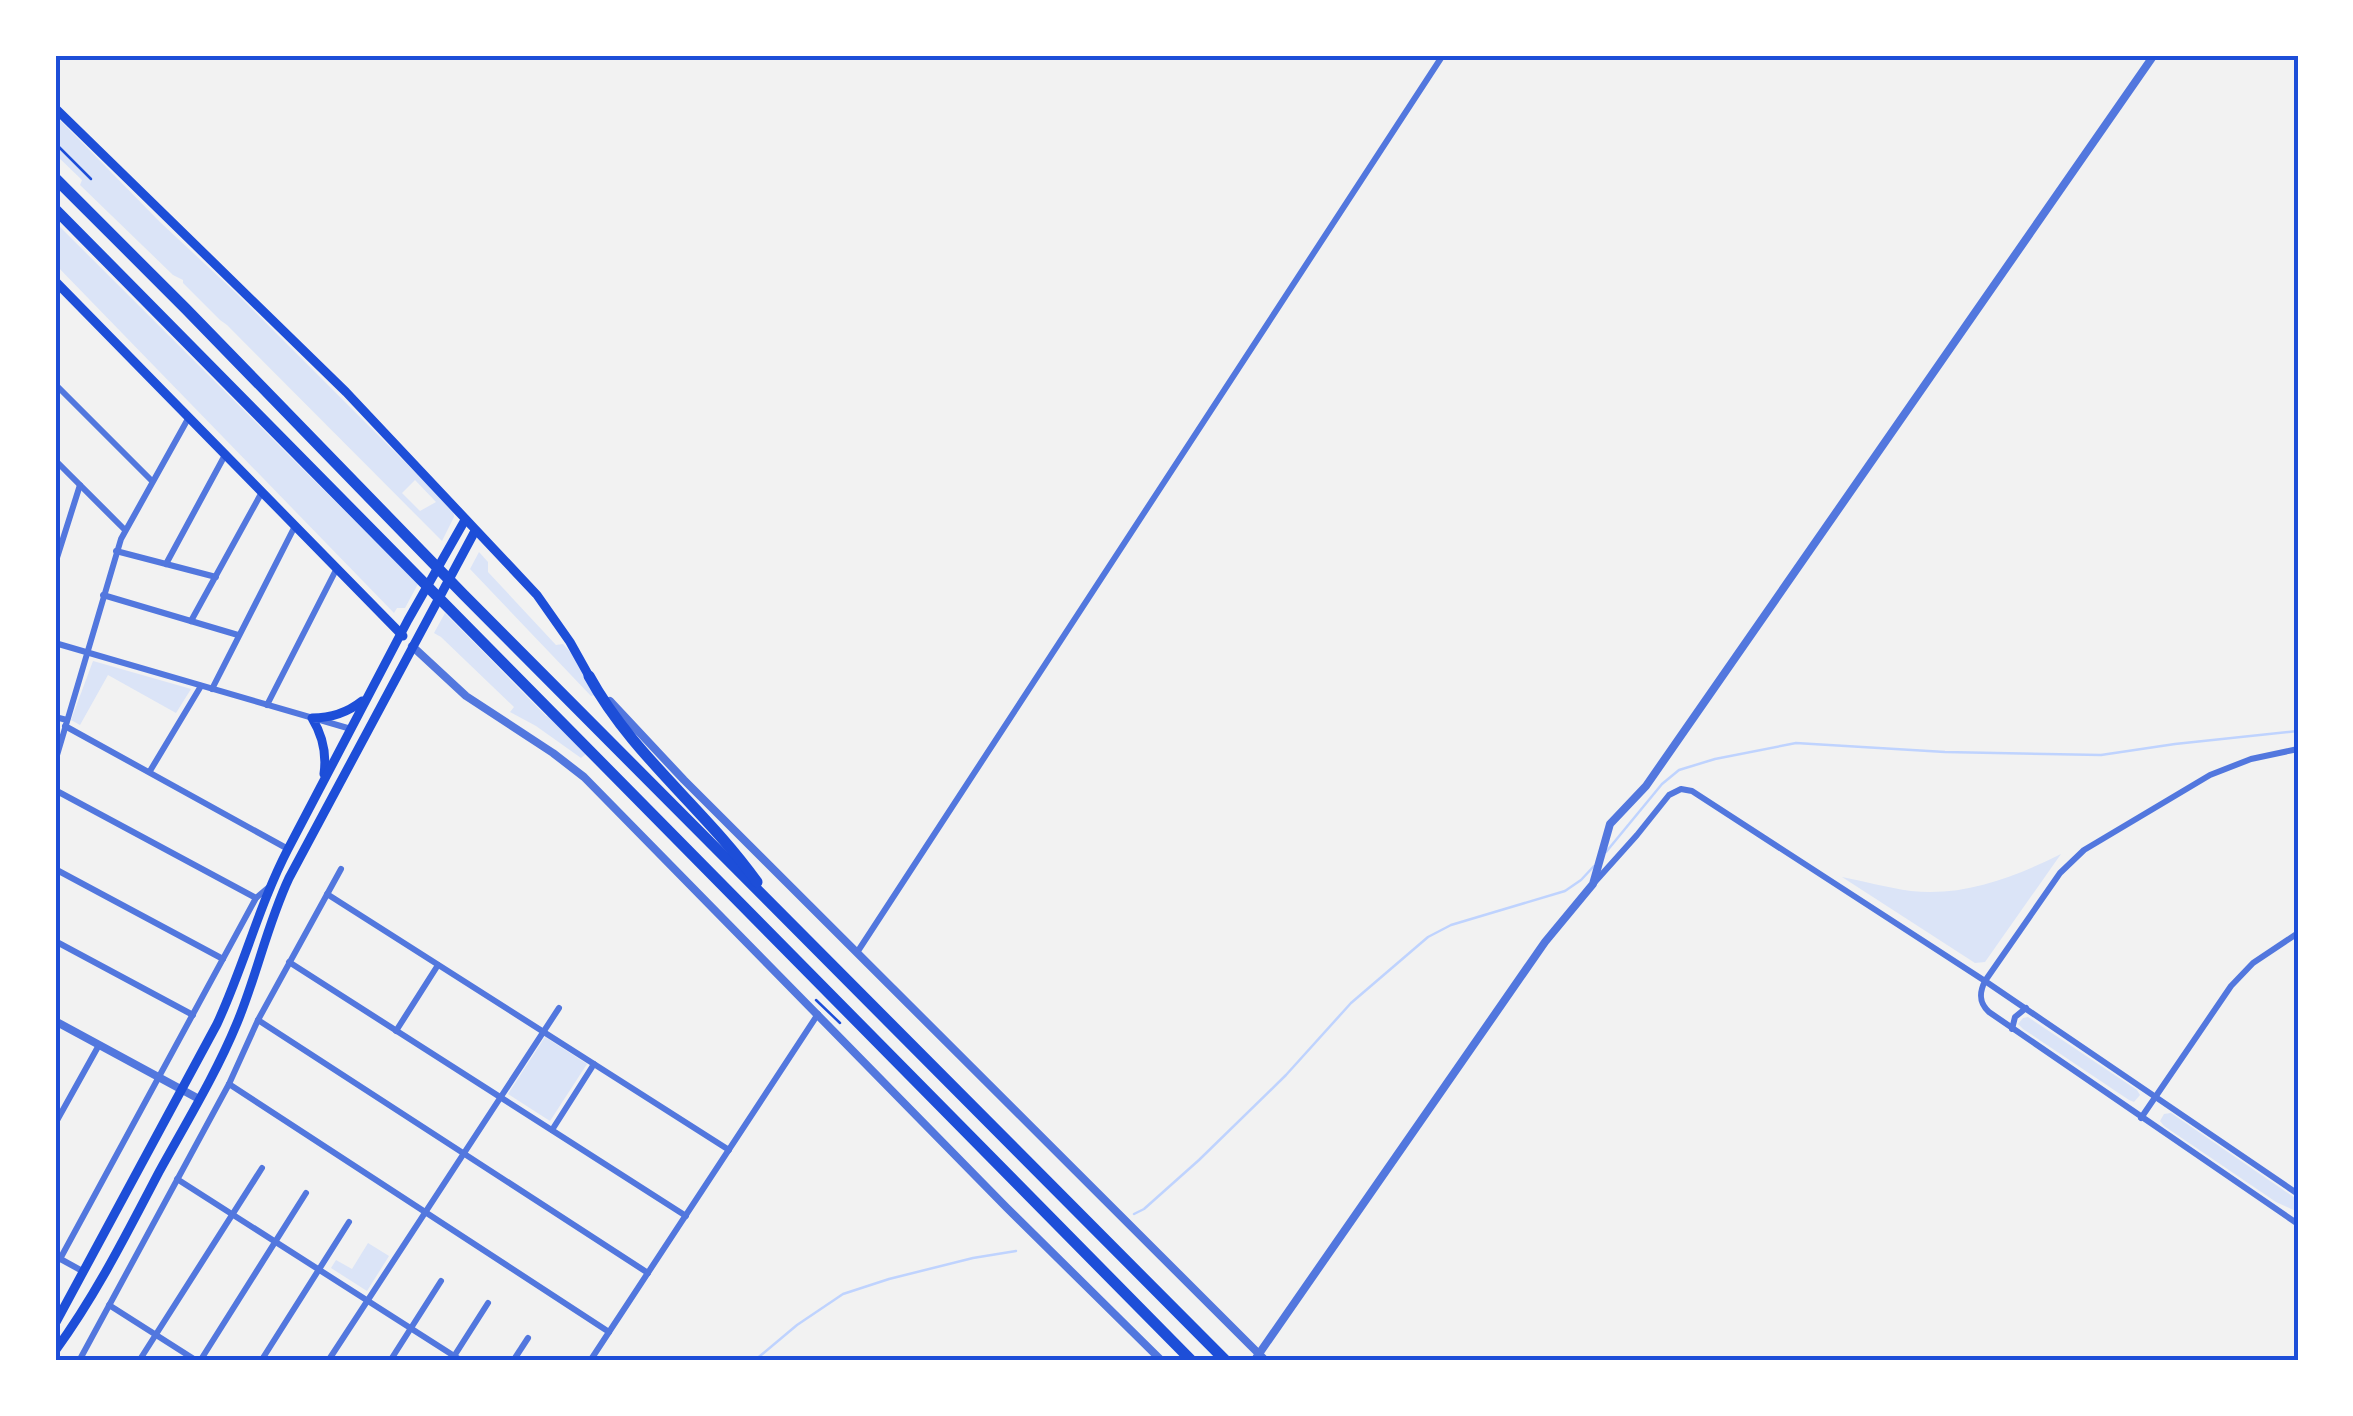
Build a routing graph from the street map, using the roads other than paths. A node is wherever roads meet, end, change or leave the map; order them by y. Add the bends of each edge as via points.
1 (1444, 55) edge
2 (2154, 55) edge
3 (55, 108) edge
4 (55, 178) edge
5 (55, 209) edge
6 (55, 281) edge
7 (55, 384) edge
8 (189, 418) junction
9 (225, 454) junction
10 (55, 460) edge
11 (152, 481) junction
12 (80, 484) junction
13 (262, 492) junction
14 (462, 525) junction
15 (295, 526) junction
16 (125, 530) junction
17 (472, 536) junction
18 (116, 551) junction
19 (55, 564) edge
20 (166, 564) junction
21 (337, 568) junction
22 (216, 576) junction
23 (103, 594) junction
24 (191, 621) junction
25 (401, 634) junction
26 (238, 636) junction
27 (55, 643) edge
28 (412, 646) junction
29 (87, 653) junction
30 (589, 676) junction
31 (201, 686) junction
32 (212, 689) junction
33 (368, 696) junction
34 (267, 705) junction
35 (55, 716) edge
36 (312, 718) junction
37 (66, 723) junction
38 (369, 725) junction
39 (350, 729) junction
40 (2298, 749) edge
41 (55, 762) edge
42 (150, 771) junction
43 (324, 779) junction
44 (55, 790) edge
45 (288, 848) junction
46 (55, 869) edge
47 (340, 870) dead end
48 (1593, 884) junction
49 (269, 887) junction
50 (327, 894) junction
51 (256, 898) junction
52 (770, 902) junction
53 (2298, 933) edge
54 (55, 942) edge
55 (858, 951) junction
56 (223, 959) junction
57 (289, 962) junction
58 (438, 964) junction
59 (1985, 981) junction
60 (558, 1008) dead end
61 (2026, 1008) junction
62 (818, 1014) junction
63 (192, 1015) junction
64 (258, 1020) junction
65 (55, 1022) edge
66 (2012, 1028) junction
67 (396, 1030) junction
68 (543, 1032) junction
69 (99, 1046) junction
70 (594, 1064) junction
71 (158, 1078) junction
72 (229, 1084) junction
73 (182, 1091) junction
74 (2156, 1096) junction
75 (500, 1097) junction
76 (198, 1099) junction
77 (216, 1108) junction
78 (2141, 1118) junction
79 (55, 1124) edge
80 (552, 1130) junction
81 (729, 1150) junction
82 (464, 1153) junction
83 (262, 1168) dead end
84 (177, 1179) junction
85 (306, 1193) dead end
86 (2298, 1194) edge
87 (424, 1211) junction
88 (232, 1214) junction
89 (686, 1216) junction
90 (349, 1222) dead end
91 (2298, 1224) edge
92 (275, 1242) junction
93 (58, 1258) edge
94 (319, 1270) junction
95 (84, 1272) junction
96 (648, 1272) junction
97 (442, 1281) dead end
98 (366, 1300) junction
99 (488, 1303) dead end
100 (108, 1305) junction
101 (55, 1324) edge
102 (411, 1328) junction
103 (609, 1332) junction
104 (156, 1335) junction
105 (528, 1338) dead end
106 (55, 1351) edge
107 (456, 1359) edge
108 (1260, 1359) edge
109 (79, 1361) edge
110 (138, 1361) edge
111 (198, 1361) edge
112 (261, 1361) edge
113 (328, 1361) edge
114 (390, 1361) edge
115 (513, 1361) edge
116 (590, 1361) edge
117 (1162, 1361) edge
118 (1192, 1361) edge
119 (1226, 1361) edge

1 - 55 street
2 - 48 street via 1657,770 1610,824
3 - 14 main road via 346,392
4 - 52 highway
5 - 118 highway
6 - 8 main road
7 - 11 street
8 - 9 main road
8 - 11 street
9 - 13 main road
9 - 20 street
10 - 12 street
11 - 16 street
12 - 16 street
12 - 19 street
13 - 15 main road
13 - 22 street
14 - 17 main road
14 - 25 main road
15 - 21 main road
15 - 26 street
16 - 18 street
17 - 28 main road
17 - 30 main road via 537,595
18 - 20 street
18 - 23 street
20 - 22 street
21 - 25 main road
21 - 34 street
22 - 24 street
23 - 24 street
23 - 29 street
24 - 26 street
25 - 28 main road
25 - 33 main road
26 - 32 street
27 - 29 street
28 - 38 main road
28 - 62 street via 466,696 584,777
29 - 31 street
29 - 37 street
30 - 52 highway via 628,736 734,850
30 - 55 street
31 - 32 street
31 - 42 street
32 - 34 street
33 - 36 main road via 343,713
33 - 39 main road
34 - 36 street
35 - 37 street
36 - 39 street
36 - 43 main road via 323,741
37 - 41 street
37 - 42 street
38 - 39 main road
38 - 76 main road via 280,896 239,1018
39 - 43 main road
40 - 59 street via 2210,775 2084,850 2060,872
42 - 45 street
43 - 45 main road
44 - 51 street
45 - 49 main road
46 - 56 street
47 - 50 street
48 - 59 street via 1669,794 1686,789
48 - 108 street via 1545,942
49 - 51 street
49 - 73 main road via 226,1006
50 - 57 street
50 - 58 street
51 - 56 street
52 - 119 highway
53 - 74 street via 2230,986
54 - 63 street
55 - 108 street
56 - 63 street
57 - 64 street
57 - 67 street
58 - 67 street
58 - 68 street
59 - 61 street
59 - 66 street via 1984,1007
60 - 68 street
61 - 66 street
61 - 74 street
62 - 81 street
62 - 117 street
63 - 71 street
64 - 72 street
64 - 82 street
65 - 69 street
66 - 78 street
67 - 75 street
68 - 70 street
68 - 75 street
69 - 71 street
69 - 79 street
70 - 80 street
70 - 81 street
71 - 73 street
71 - 93 street
72 - 77 street
72 - 87 street
73 - 76 street
73 - 95 main road
74 - 78 street
74 - 86 street
75 - 80 street
75 - 82 street
76 - 77 street
76 - 106 main road
77 - 84 street
78 - 91 street
80 - 89 street
81 - 89 street
82 - 87 street
82 - 96 street
83 - 88 street
84 - 88 street
84 - 100 street
85 - 92 street
87 - 98 street
87 - 103 street
88 - 92 street
88 - 104 street
89 - 96 street
90 - 94 street
92 - 94 street
92 - 111 street
93 - 95 street
94 - 98 street
94 - 112 street
95 - 101 main road
96 - 103 street
97 - 102 street
98 - 102 street
98 - 113 street
99 - 107 street
100 - 104 street
100 - 109 street
102 - 107 street
102 - 114 street
103 - 116 street
104 - 110 street
104 - 111 street
105 - 115 street

